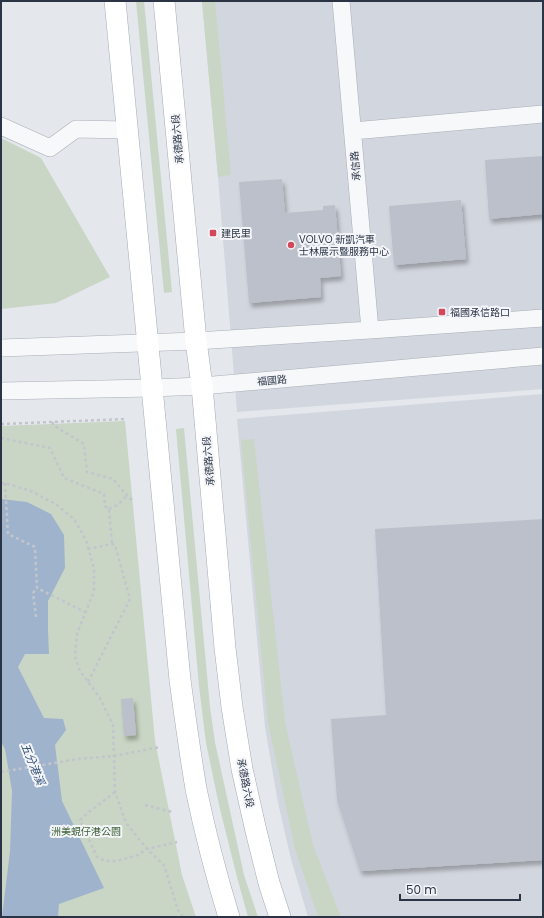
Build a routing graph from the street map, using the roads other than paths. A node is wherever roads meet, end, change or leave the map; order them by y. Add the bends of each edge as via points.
1 (115, 1) edge
2 (164, 1) edge
3 (341, 1) edge
4 (543, 114) edge
5 (1, 126) edge
6 (127, 130) junction
7 (353, 131) junction
8 (543, 318) edge
9 (370, 330) junction
10 (196, 341) junction
11 (148, 342) junction
12 (1, 348) edge
13 (543, 356) edge
14 (202, 386) junction
15 (152, 388) junction
16 (1, 392) edge
17 (229, 917) edge
18 (280, 917) edge

1 - 6 main road
2 - 10 main road, 承德路六段
3 - 7 street, 承信路
4 - 7 street
5 - 6 street via 50,148 76,129
6 - 11 main road
7 - 9 street, 承信路
8 - 9 street
9 - 10 street
10 - 11 street
10 - 14 main road, 承德路六段
11 - 12 street
11 - 15 main road
13 - 14 street, 福國路
14 - 15 street, 福國路
14 - 18 main road, 承德路六段 via 232,707 256,831
15 - 16 street, 福國路
15 - 17 main road via 188,742 215,870

